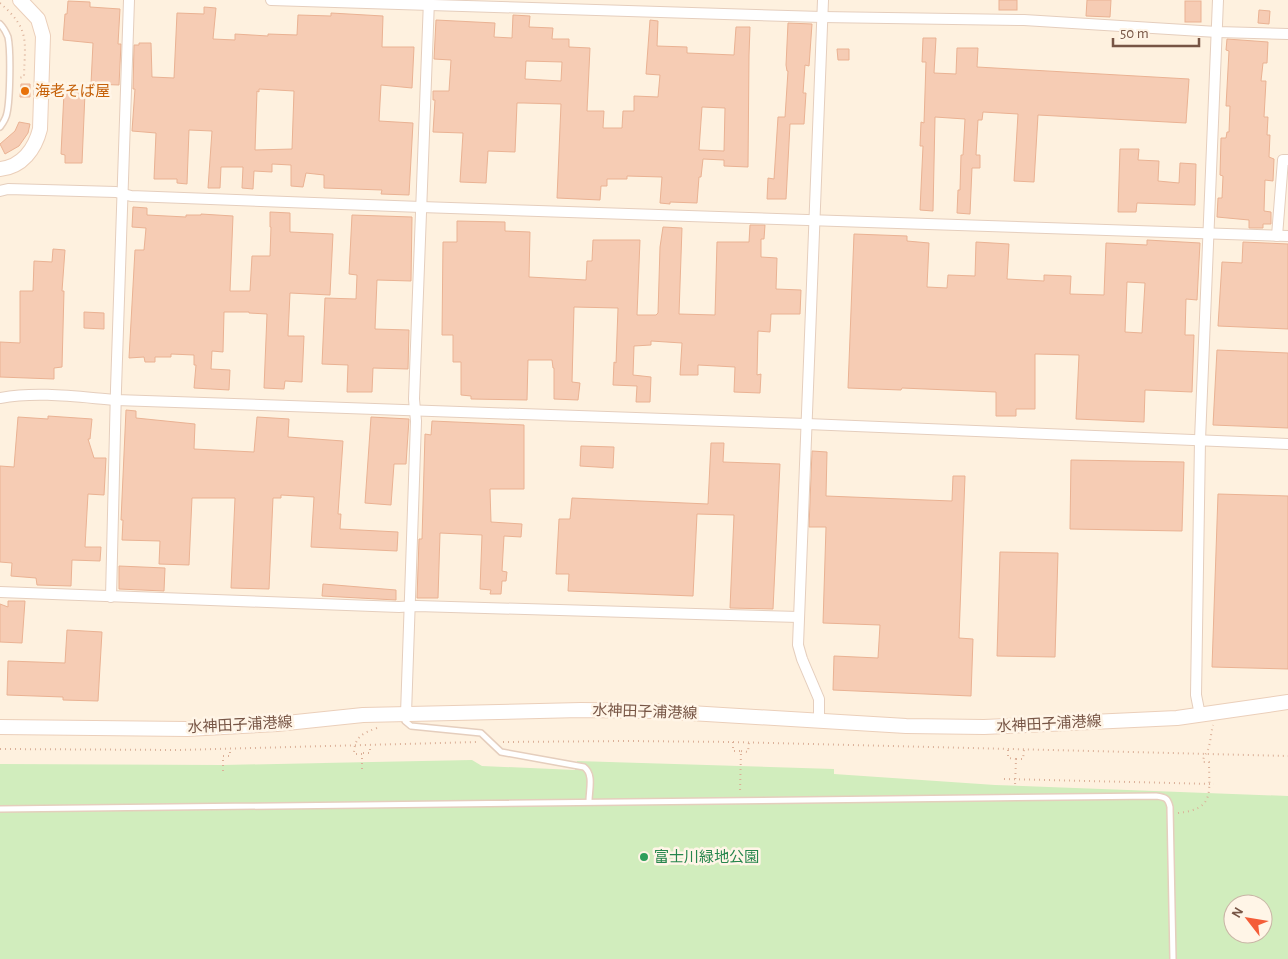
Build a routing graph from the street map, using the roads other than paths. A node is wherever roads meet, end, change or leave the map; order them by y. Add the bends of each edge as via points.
1 (20, 0) edge
2 (130, 0) edge
3 (271, 0) edge
4 (823, 0) edge
5 (1218, 0) edge
6 (428, 3) edge
7 (822, 16) junction
8 (0, 24) edge
9 (1217, 32) junction
10 (1288, 34) edge
11 (0, 127) edge
12 (1288, 160) edge
13 (0, 169) edge
14 (0, 191) edge
15 (123, 193) junction
16 (421, 207) junction
17 (814, 220) junction
18 (1210, 233) junction
19 (1283, 236) edge
20 (0, 398) edge
21 (116, 400) junction
22 (415, 410) junction
23 (807, 424) junction
24 (1200, 440) junction
25 (1288, 444) edge
26 (0, 592) edge
27 (111, 597) junction
28 (409, 607) junction
29 (799, 617) junction
30 (1288, 702) edge
31 (406, 714) junction
32 (1200, 715) junction
33 (819, 720) junction
34 (0, 727) edge
35 (589, 801) junction
36 (0, 809) edge
37 (1173, 959) edge

1 - 13 main road via 38,19 44,36 40,129 37,140 24,158 15,165
2 - 15 street
3 - 6 street
4 - 7 street
5 - 9 street
6 - 7 street
6 - 16 street
7 - 9 street via 1024,20
7 - 17 street
8 - 11 lane via 8,40 9,76 7,113
9 - 10 street
9 - 18 street
12 - 19 street via 1283,160
14 - 15 street
15 - 16 street via 131,196
15 - 21 street
16 - 17 street
16 - 22 street
17 - 18 street
17 - 23 street
18 - 19 street
18 - 24 street
20 - 21 street via 37,395
21 - 22 street
21 - 27 street
22 - 23 street
22 - 28 street
23 - 24 street
23 - 29 street
24 - 25 street
24 - 32 street via 1196,695
26 - 27 street
27 - 28 street
28 - 29 street
28 - 31 street
29 - 33 street via 799,652 819,699
30 - 32 main road, 水神田子浦港線
31 - 33 main road, 水神田子浦港線 via 631,711
31 - 34 main road, 水神田子浦港線 via 220,728
31 - 35 lane via 405,721 410,726 481,733 501,752 584,767 590,775
32 - 33 main road, 水神田子浦港線 via 984,728
35 - 36 lane
35 - 37 lane via 1164,797 1169,800 1170,813

